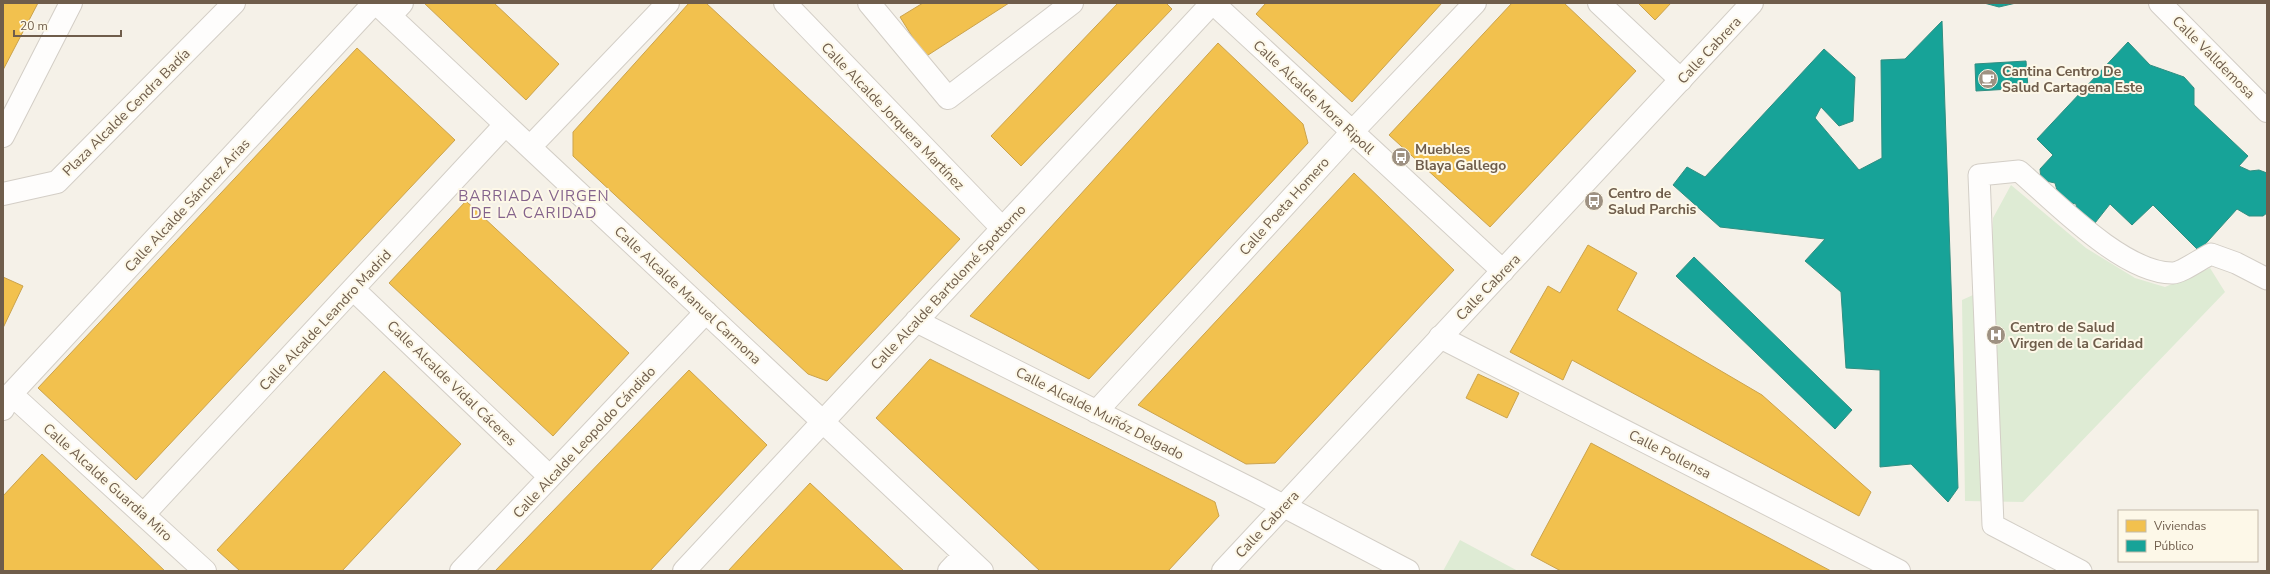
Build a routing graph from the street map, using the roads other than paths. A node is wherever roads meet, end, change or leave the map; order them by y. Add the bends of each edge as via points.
1 (71, 3) edge
2 (234, 3) edge
3 (668, 3) edge
4 (785, 3) edge
5 (869, 3) edge
6 (1072, 3) edge
7 (1212, 3) edge
8 (1475, 3) edge
9 (1599, 3) edge
10 (1752, 3) edge
11 (2160, 3) edge
12 (386, 6) edge
13 (1681, 80) junction
14 (2267, 111) edge
15 (506, 125) junction
16 (1352, 132) junction
17 (3, 136) edge
18 (530, 147) junction
19 (3, 194) edge
20 (1002, 228) junction
21 (1503, 272) junction
22 (2267, 279) edge
23 (353, 289) junction
24 (706, 312) junction
25 (916, 320) junction
26 (1440, 337) junction
27 (7, 402) edge
28 (1096, 412) junction
29 (822, 421) junction
30 (550, 477) junction
31 (1284, 506) junction
32 (144, 514) junction
33 (964, 555) junction
34 (205, 571) edge
35 (462, 571) edge
36 (684, 571) edge
37 (949, 571) edge
38 (982, 571) edge
39 (1223, 571) edge
40 (1408, 571) edge
41 (1899, 571) edge
42 (2081, 571) edge

1 - 17 street
2 - 19 street, Plaza Alcalde Cendra Badía via 56,182
3 - 18 street
4 - 20 street, Calle Alcalde Jorquera Martínez
5 - 6 street via 948,98
7 - 16 street, Calle Alcalde Mora Ripoll
7 - 20 street, Calle Alcalde Bartolomé Spottorno
8 - 16 street, Calle Poeta Homero
9 - 13 street
10 - 13 street, Calle Cabrera
11 - 14 street, Calle Valldemosa
12 - 15 street, Calle Alcalde Manuel Carmona
12 - 27 street, Calle Alcalde Sánchez Arias
13 - 21 street, Calle Cabrera
15 - 18 street, Calle Alcalde Manuel Carmona
15 - 23 street, Calle Alcalde Leandro Madrid
16 - 21 street, Calle Alcalde Mora Ripoll
16 - 28 street, Calle Poeta Homero
18 - 24 street, Calle Alcalde Manuel Carmona
20 - 25 street, Calle Alcalde Bartolomé Spottorno
21 - 26 street, Calle Cabrera
22 - 42 lane via 2211,254 2174,273 2141,267 2103,243 2020,171 1979,175 1993,525
23 - 30 street, Calle Alcalde Vidal Cáceres
23 - 32 street, Calle Alcalde Leandro Madrid
24 - 29 street, Calle Alcalde Manuel Carmona
24 - 30 street, Calle Alcalde Leopoldo Cándido
25 - 28 street, Calle Alcalde Muñóz Delgado
25 - 29 street, Calle Alcalde Bartolomé Spottorno
26 - 31 street, Calle Cabrera
26 - 41 street, Calle Pollensa
27 - 32 street, Calle Alcalde Guardia Miro
28 - 31 street, Calle Alcalde Muñóz Delgado
29 - 33 street, Calle Alcalde Manuel Carmona
29 - 36 street, Calle Alcalde Bartolomé Spottorno
30 - 35 street, Calle Alcalde Leopoldo Cándido
31 - 39 street, Calle Cabrera
31 - 40 street, Calle Alcalde Muñóz Delgado
32 - 34 street, Calle Alcalde Guardia Miro
33 - 37 street
33 - 38 street, Calle Alcalde Manuel Carmona

